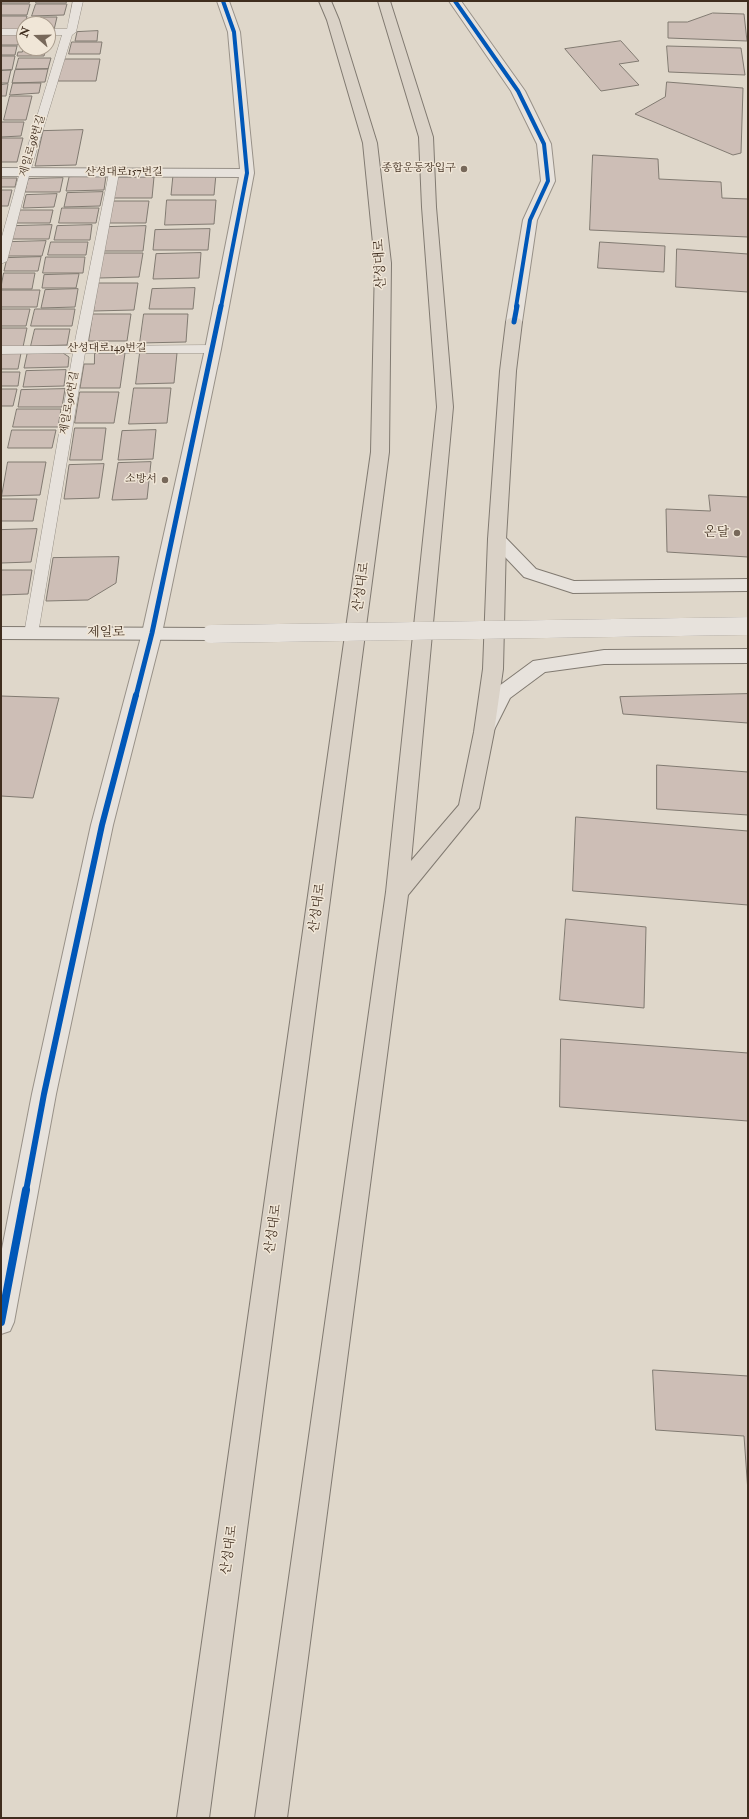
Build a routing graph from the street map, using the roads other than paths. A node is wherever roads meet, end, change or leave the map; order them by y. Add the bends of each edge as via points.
1 (78, 1) edge
2 (223, 1) edge
3 (325, 1) edge
4 (384, 1) edge
5 (455, 1) edge
6 (1, 32) edge
7 (16, 32) edge
8 (56, 32) edge
9 (68, 32) junction
10 (1, 172) edge
11 (25, 172) junction
12 (114, 172) junction
13 (247, 174) junction
14 (1, 261) edge
15 (514, 322) joint
16 (80, 349) junction
17 (213, 349) junction
18 (1, 350) edge
19 (497, 539) junction
20 (748, 585) edge
21 (748, 626) edge
22 (1, 633) edge
23 (152, 633) junction
24 (31, 634) junction
25 (748, 656) edge
26 (484, 732) junction
27 (397, 892) junction
28 (1, 1322) edge
29 (193, 1818) edge
30 (270, 1818) edge

1 - 9 lane, 제일로98번길 via 72,32
2 - 13 street via 234,32
3 - 29 main road, 산성대로 via 370,143 382,263 380,452
4 - 27 main road via 426,137 445,407
5 - 15 street via 518,91 544,144 548,181 530,220
6 - 7 lane
8 - 9 lane
9 - 11 lane, 제일로98번길
10 - 11 street, 산성대로157번길
11 - 12 street, 산성대로157번길
11 - 14 lane, 제일로98번길
12 - 13 street, 산성대로157번길
12 - 16 lane, 제일로96번길
13 - 17 street
15 - 19 main road via 508,372
16 - 17 lane, 산성대로149번길
16 - 18 lane, 산성대로149번길
16 - 24 lane, 제일로96번길
17 - 23 street
19 - 20 street via 530,573 573,587
19 - 26 main road via 493,669
21 - 23 street, 제일로, bridge
22 - 24 street, 제일로
23 - 24 street, 제일로
23 - 28 street via 102,825 44,1094
25 - 26 street via 604,657 540,666 502,694
26 - 27 main road via 469,808
27 - 30 main road

